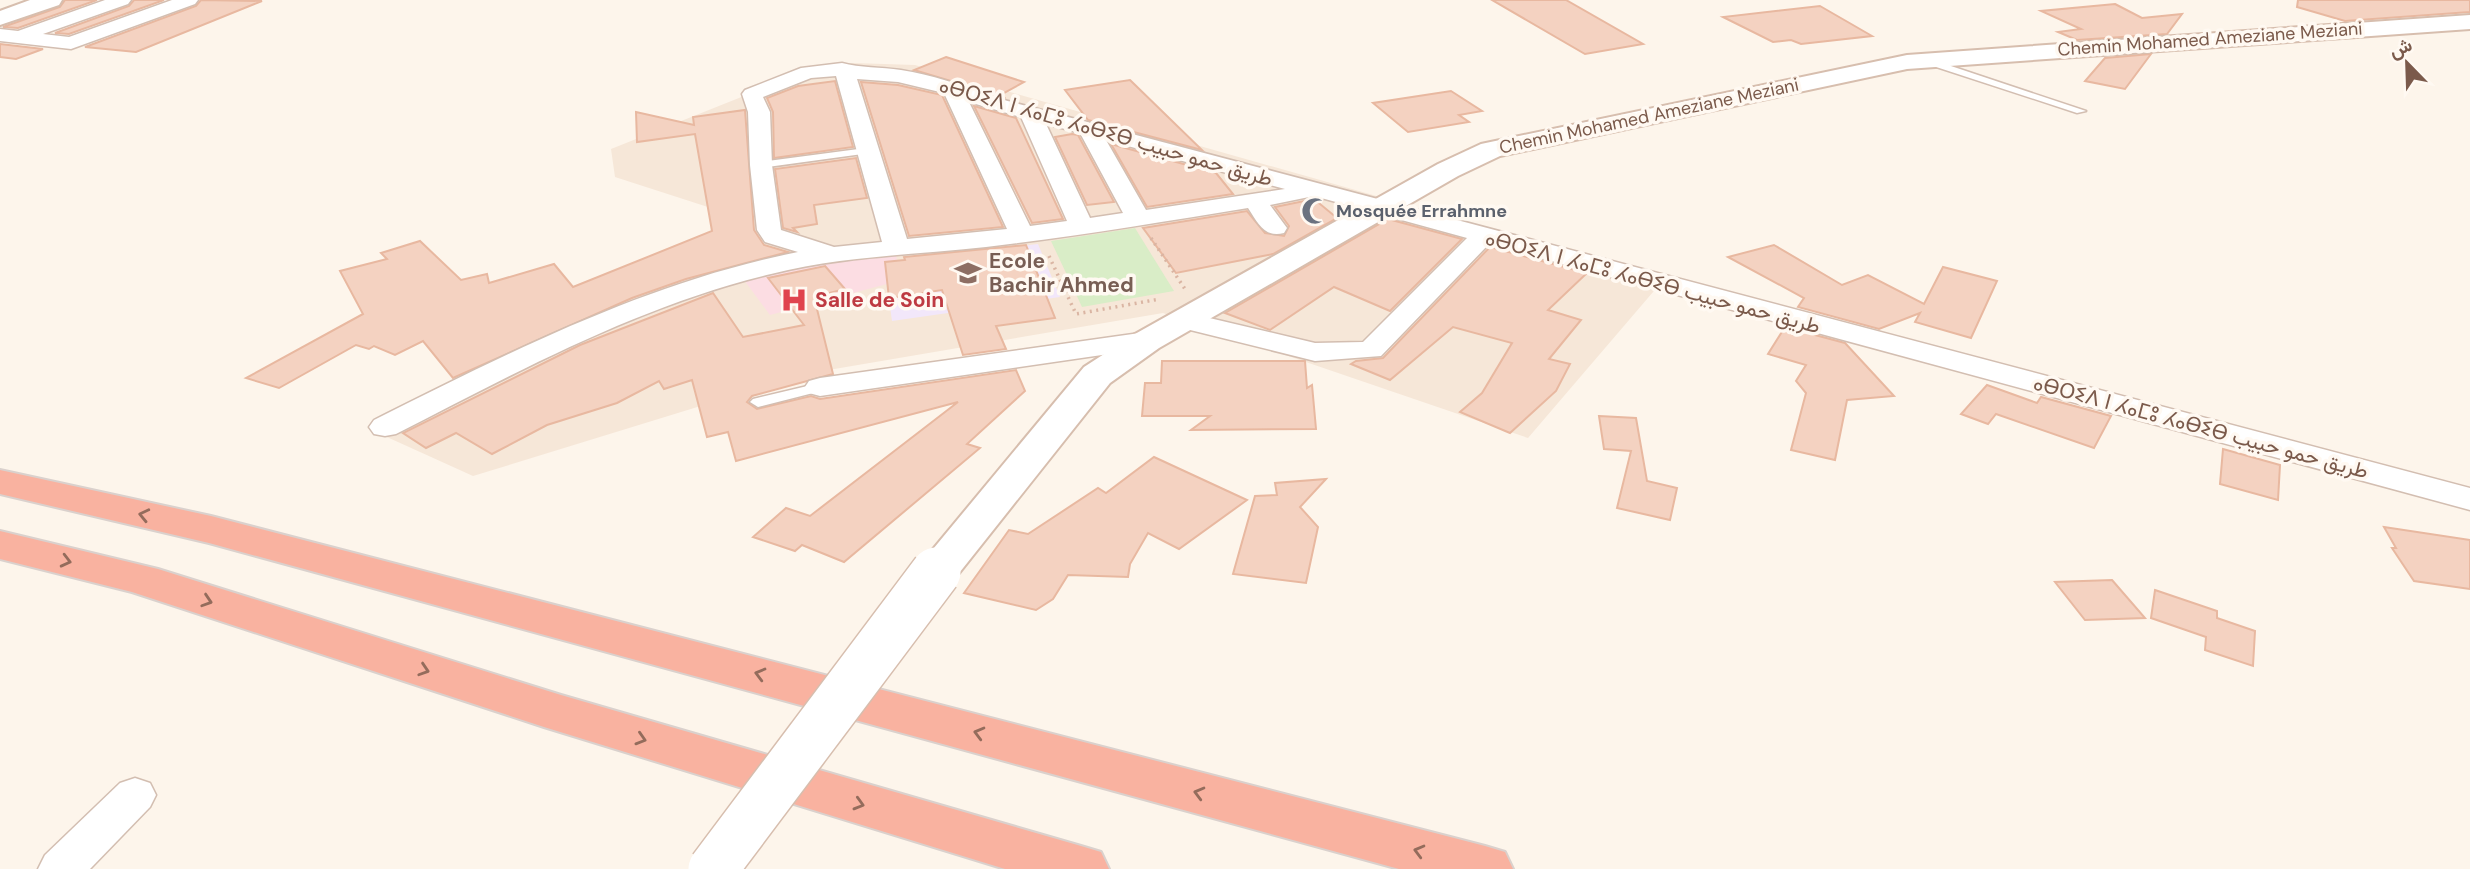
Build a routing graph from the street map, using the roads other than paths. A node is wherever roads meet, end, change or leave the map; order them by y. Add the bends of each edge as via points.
1 (51, 0) edge
2 (122, 0) edge
3 (189, 0) edge
4 (0, 18) edge
5 (2470, 22) edge
6 (9, 36) edge
7 (1927, 61) junction
8 (845, 73) junction
9 (952, 88) junction
10 (2081, 111) dead end
11 (1030, 113) junction
12 (1088, 129) junction
13 (866, 151) junction
14 (761, 165) junction
15 (1316, 191) junction
16 (1254, 200) junction
17 (1383, 209) junction
18 (1138, 218) junction
19 (1081, 226) junction
20 (1275, 228) dead end
21 (1030, 234) junction
22 (1482, 237) junction
23 (897, 250) junction
24 (830, 254) junction
25 (1180, 308) junction
26 (1147, 341) junction
27 (820, 387) joint
28 (758, 402) dead end
29 (385, 427) dead end
30 (0, 482) edge
31 (2470, 499) edge
32 (0, 545) edge
33 (135, 795) dead end
34 (61, 869) edge
35 (713, 869) edge
36 (1081, 869) edge
37 (1485, 869) edge

1 - 4 main road
2 - 6 street
3 - 6 street via 71,43
5 - 7 main road, Chemin Mohamed Ameziane Meziani
7 - 10 lane
7 - 17 main road, Chemin Mohamed Ameziane Meziani via 1844,73 1492,150
8 - 9 street, ⴰⴱⵔⵉⴷ ⵏ ⵃⴰⵎⵓ ⵃⴰⴱⵉⴱ طريق حمو حبيب via 878,72
8 - 13 street
8 - 14 street, ⴰⴱⵔⵉⴷ ⵏ ⵃⴰⵎⵓ ⵃⴰⴱⵉⴱ طريق حمو حبيب via 842,69 808,72 752,94 759,112
9 - 11 street, ⴰⴱⵔⵉⴷ ⵏ ⵃⴰⵎⵓ ⵃⴰⴱⵉⴱ طريق حمو حبيب
9 - 21 street
11 - 12 street, ⴰⴱⵔⵉⴷ ⵏ ⵃⴰⵎⵓ ⵃⴰⴱⵉⴱ طريق حمو حبيب
11 - 19 street
12 - 15 street, ⴰⴱⵔⵉⴷ ⵏ ⵃⴰⵎⵓ ⵃⴰⴱⵉⴱ طريق حمو حبيب
12 - 18 street
13 - 14 lane
13 - 23 street
14 - 24 street, ⴰⴱⵔⵉⴷ ⵏ ⵃⴰⵎⵓ ⵃⴰⴱⵉⴱ طريق حمو حبيب via 769,230 774,237
15 - 16 street
15 - 17 street, ⴰⴱⵔⵉⴷ ⵏ ⵃⴰⵎⵓ ⵃⴰⴱⵉⴱ طريق حمو حبيب
16 - 18 street
16 - 20 street
17 - 22 street, ⴰⴱⵔⵉⴷ ⵏ ⵃⴰⵎⵓ ⵃⴰⴱⵉⴱ طريق حمو حبيب
17 - 25 main road, Chemin Mohamed Ameziane Meziani
18 - 19 street
19 - 21 street
21 - 23 street
22 - 25 street via 1371,350 1315,352
22 - 31 street, ⴰⴱⵔⵉⴷ ⵏ ⵃⴰⵎⵓ ⵃⴰⴱⵉⴱ طريق حمو حبيب
23 - 24 street
24 - 29 street via 768,266 574,333
25 - 26 main road, Chemin Mohamed Ameziane Meziani
26 - 27 street
26 - 35 main road, Chemin Mohamed Ameziane Meziani, bridge via 1097,375 936,572
27 - 28 lane
37 -> 30 highway via 211,530
32 -> 36 highway via 142,580 561,714
33 - 34 street

